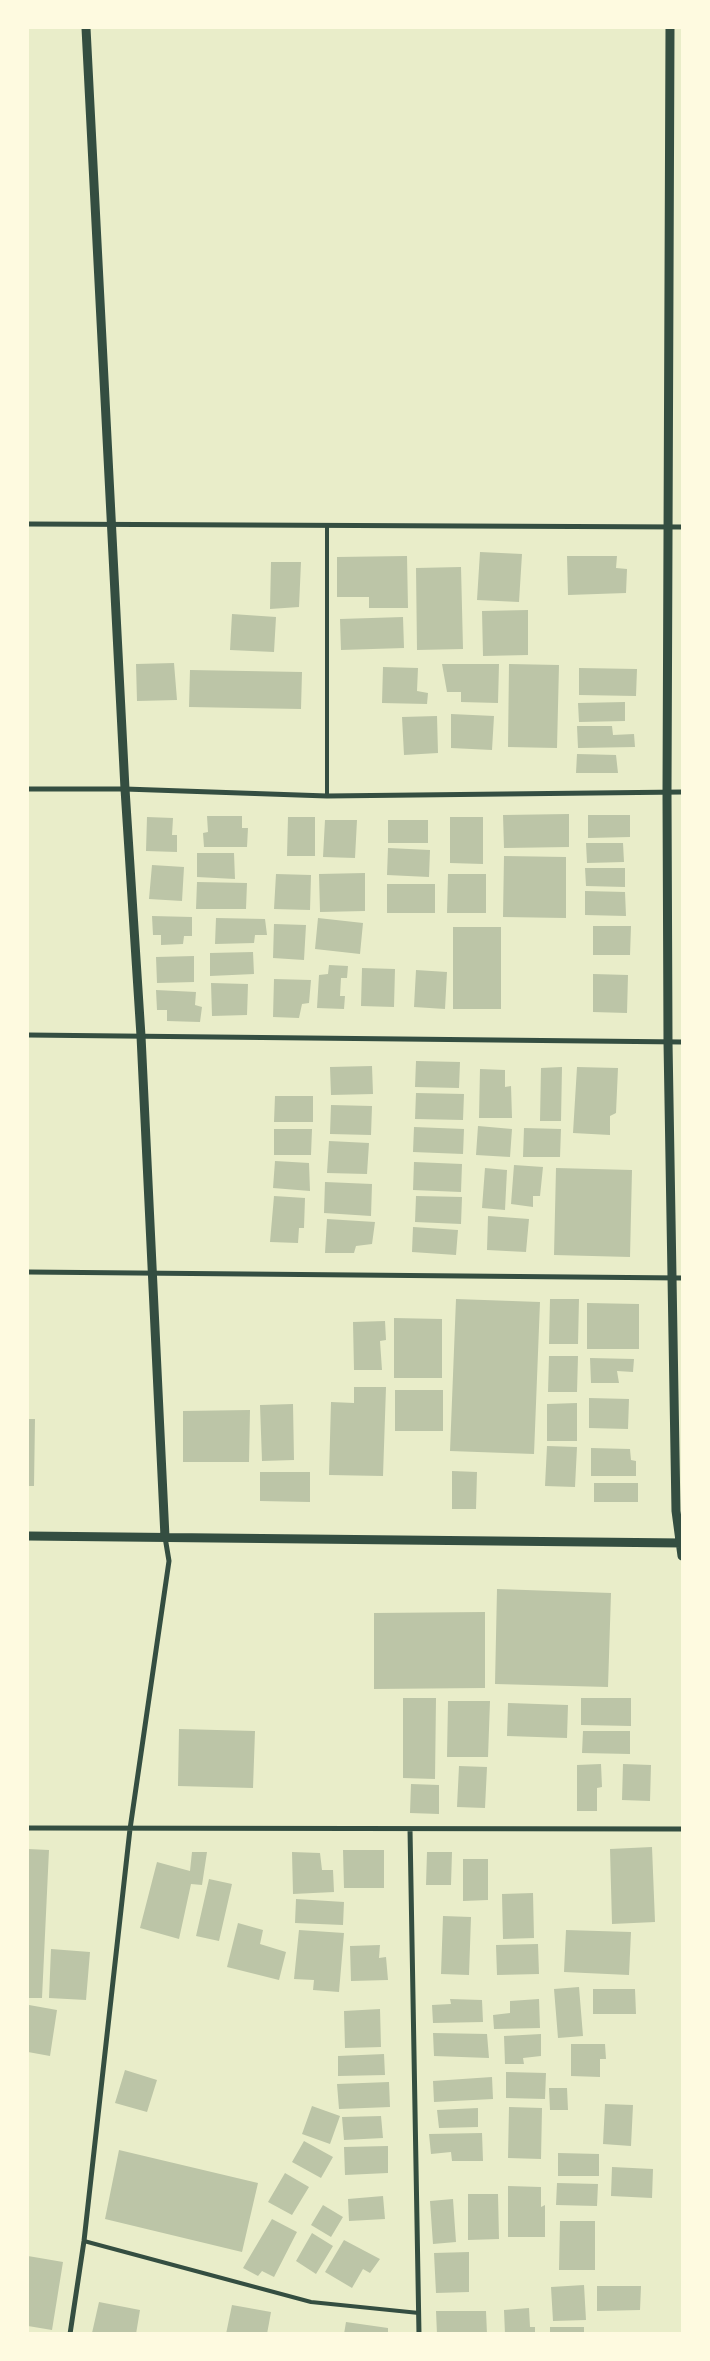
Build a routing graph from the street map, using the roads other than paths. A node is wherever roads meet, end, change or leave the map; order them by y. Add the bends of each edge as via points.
1 (86, 28) edge
2 (670, 28) edge
3 (28, 524) edge
4 (112, 525) junction
5 (327, 526) junction
6 (668, 527) junction
7 (682, 527) edge
8 (28, 789) edge
9 (125, 789) junction
10 (667, 792) junction
11 (682, 792) edge
12 (327, 796) junction
13 (28, 1035) edge
14 (141, 1036) junction
15 (668, 1042) junction
16 (682, 1042) edge
17 (28, 1272) edge
18 (153, 1275) junction
19 (678, 1278) edge
20 (28, 1536) edge
21 (165, 1537) junction
22 (682, 1543) edge
23 (682, 1556) edge
24 (28, 1828) edge
25 (130, 1829) junction
26 (410, 1829) junction
27 (682, 1829) edge
28 (84, 2241) junction
29 (419, 2313) junction
30 (70, 2334) edge
31 (419, 2334) edge

1 - 4 street
2 - 6 street
3 - 4 street
4 - 5 street
4 - 9 street
5 - 6 street
5 - 12 lane
6 - 7 street
6 - 10 street
8 - 9 street
9 - 12 street
9 - 14 street
10 - 11 street
10 - 12 street
10 - 15 street
13 - 14 street
14 - 15 street
14 - 18 street
15 - 16 street
15 - 19 street
17 - 18 street
18 - 19 street
18 - 21 street
19 - 22 street via 676,1511
20 - 21 street
21 - 22 street
21 - 25 street via 169,1562
22 - 23 street
24 - 25 street
25 - 26 street
25 - 28 street
26 - 27 street
26 - 29 street
28 - 29 lane via 312,2302
28 - 30 street
29 - 31 street

